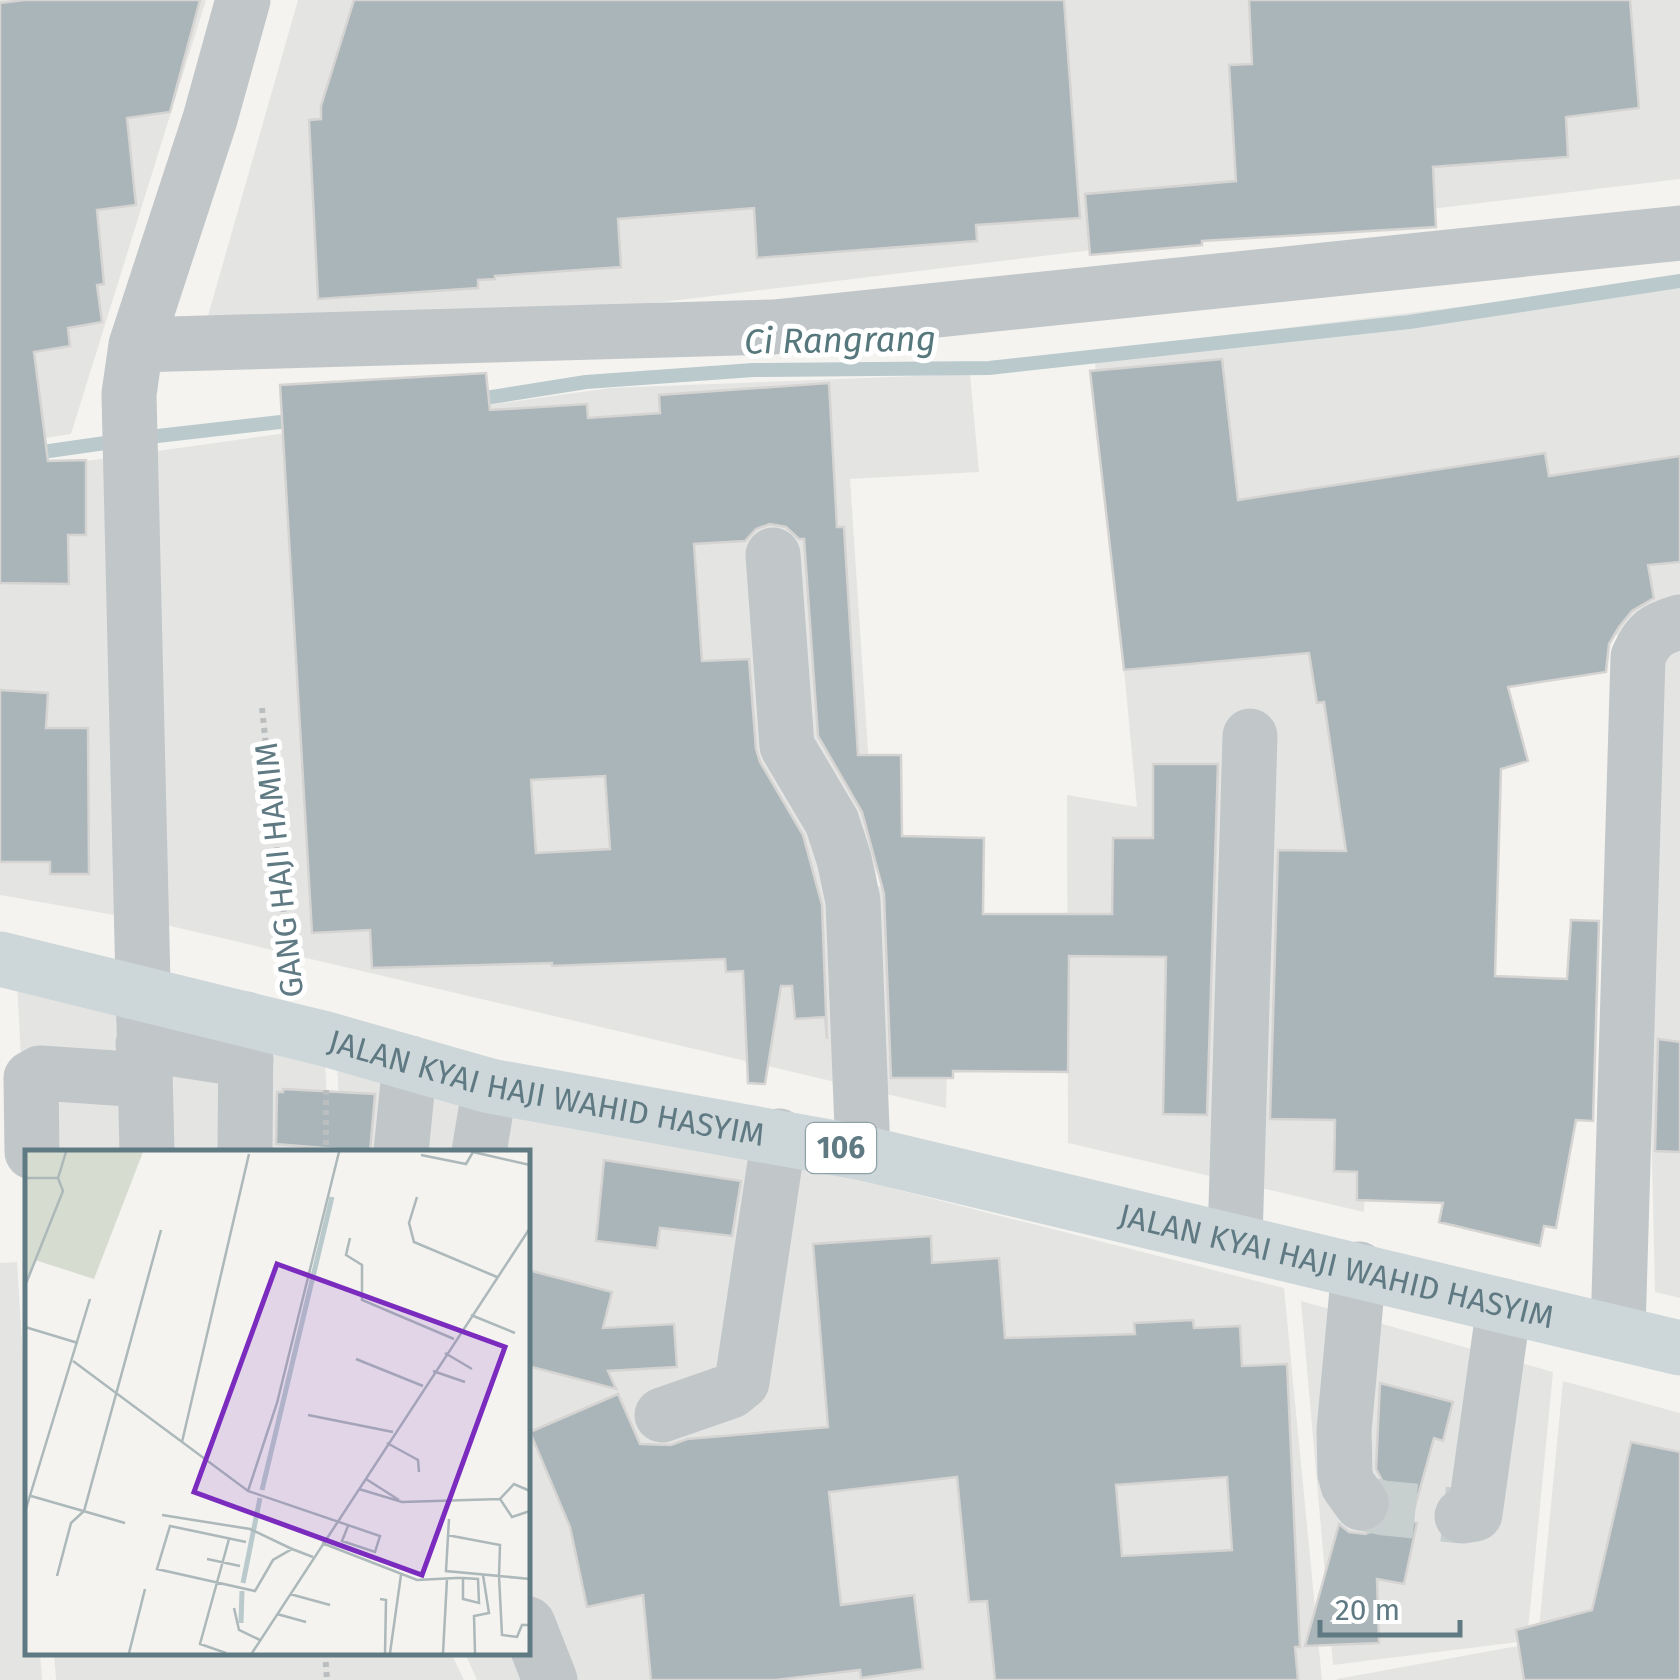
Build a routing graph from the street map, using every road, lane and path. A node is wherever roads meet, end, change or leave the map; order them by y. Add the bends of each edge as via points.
1 (242, 0) edge
2 (1680, 233) edge
3 (136, 345) junction
4 (773, 555) dead end
5 (1680, 622) edge
6 (262, 708) dead end
7 (1250, 736) dead end
8 (0, 959) edge
9 (263, 1037) junction
10 (144, 1040) junction
11 (410, 1063) junction
12 (490, 1086) junction
13 (780, 1136) junction
14 (32, 1150) edge
15 (147, 1150) edge
16 (245, 1150) edge
17 (401, 1150) edge
18 (479, 1150) edge
19 (863, 1153) junction
20 (1235, 1240) junction
21 (1360, 1269) junction
22 (1504, 1306) junction
23 (1618, 1331) junction
24 (1680, 1348) edge
25 (662, 1415) dead end
26 (1361, 1502) dead end
27 (1462, 1516) dead end
28 (530, 1629) edge
29 (550, 1680) edge

1 - 3 street
2 - 3 street via 774,327
3 - 10 street via 128,472
4 - 19 street via 787,746 832,822 853,901
5 - 23 street via 1647,637 1638,658
6 - 9 path, GANG HAJI HAMIM
7 - 20 street
8 - 10 main road, JALAN KYAI HAJI WAHID HASYIM / 106
9 - 10 main road, JALAN KYAI HAJI WAHID HASYIM / 106
9 - 11 main road, JALAN KYAI HAJI WAHID HASYIM / 106
9 - 16 street
10 - 14 street via 31,1078
10 - 15 street
11 - 12 main road, JALAN KYAI HAJI WAHID HASYIM / 106
11 - 17 street
12 - 13 main road, JALAN KYAI HAJI WAHID HASYIM / 106
12 - 18 street
13 - 19 main road, JALAN KYAI HAJI WAHID HASYIM / 106
13 - 25 street via 742,1382
19 - 20 main road, JALAN KYAI HAJI WAHID HASYIM / 106
20 - 21 main road, JALAN KYAI HAJI WAHID HASYIM / 106
21 - 22 main road, JALAN KYAI HAJI WAHID HASYIM / 106
21 - 26 street via 1344,1430 1345,1474
22 - 23 main road, JALAN KYAI HAJI WAHID HASYIM / 106
22 - 27 street via 1475,1514
23 - 24 main road, JALAN KYAI HAJI WAHID HASYIM / 106
28 - 29 street

